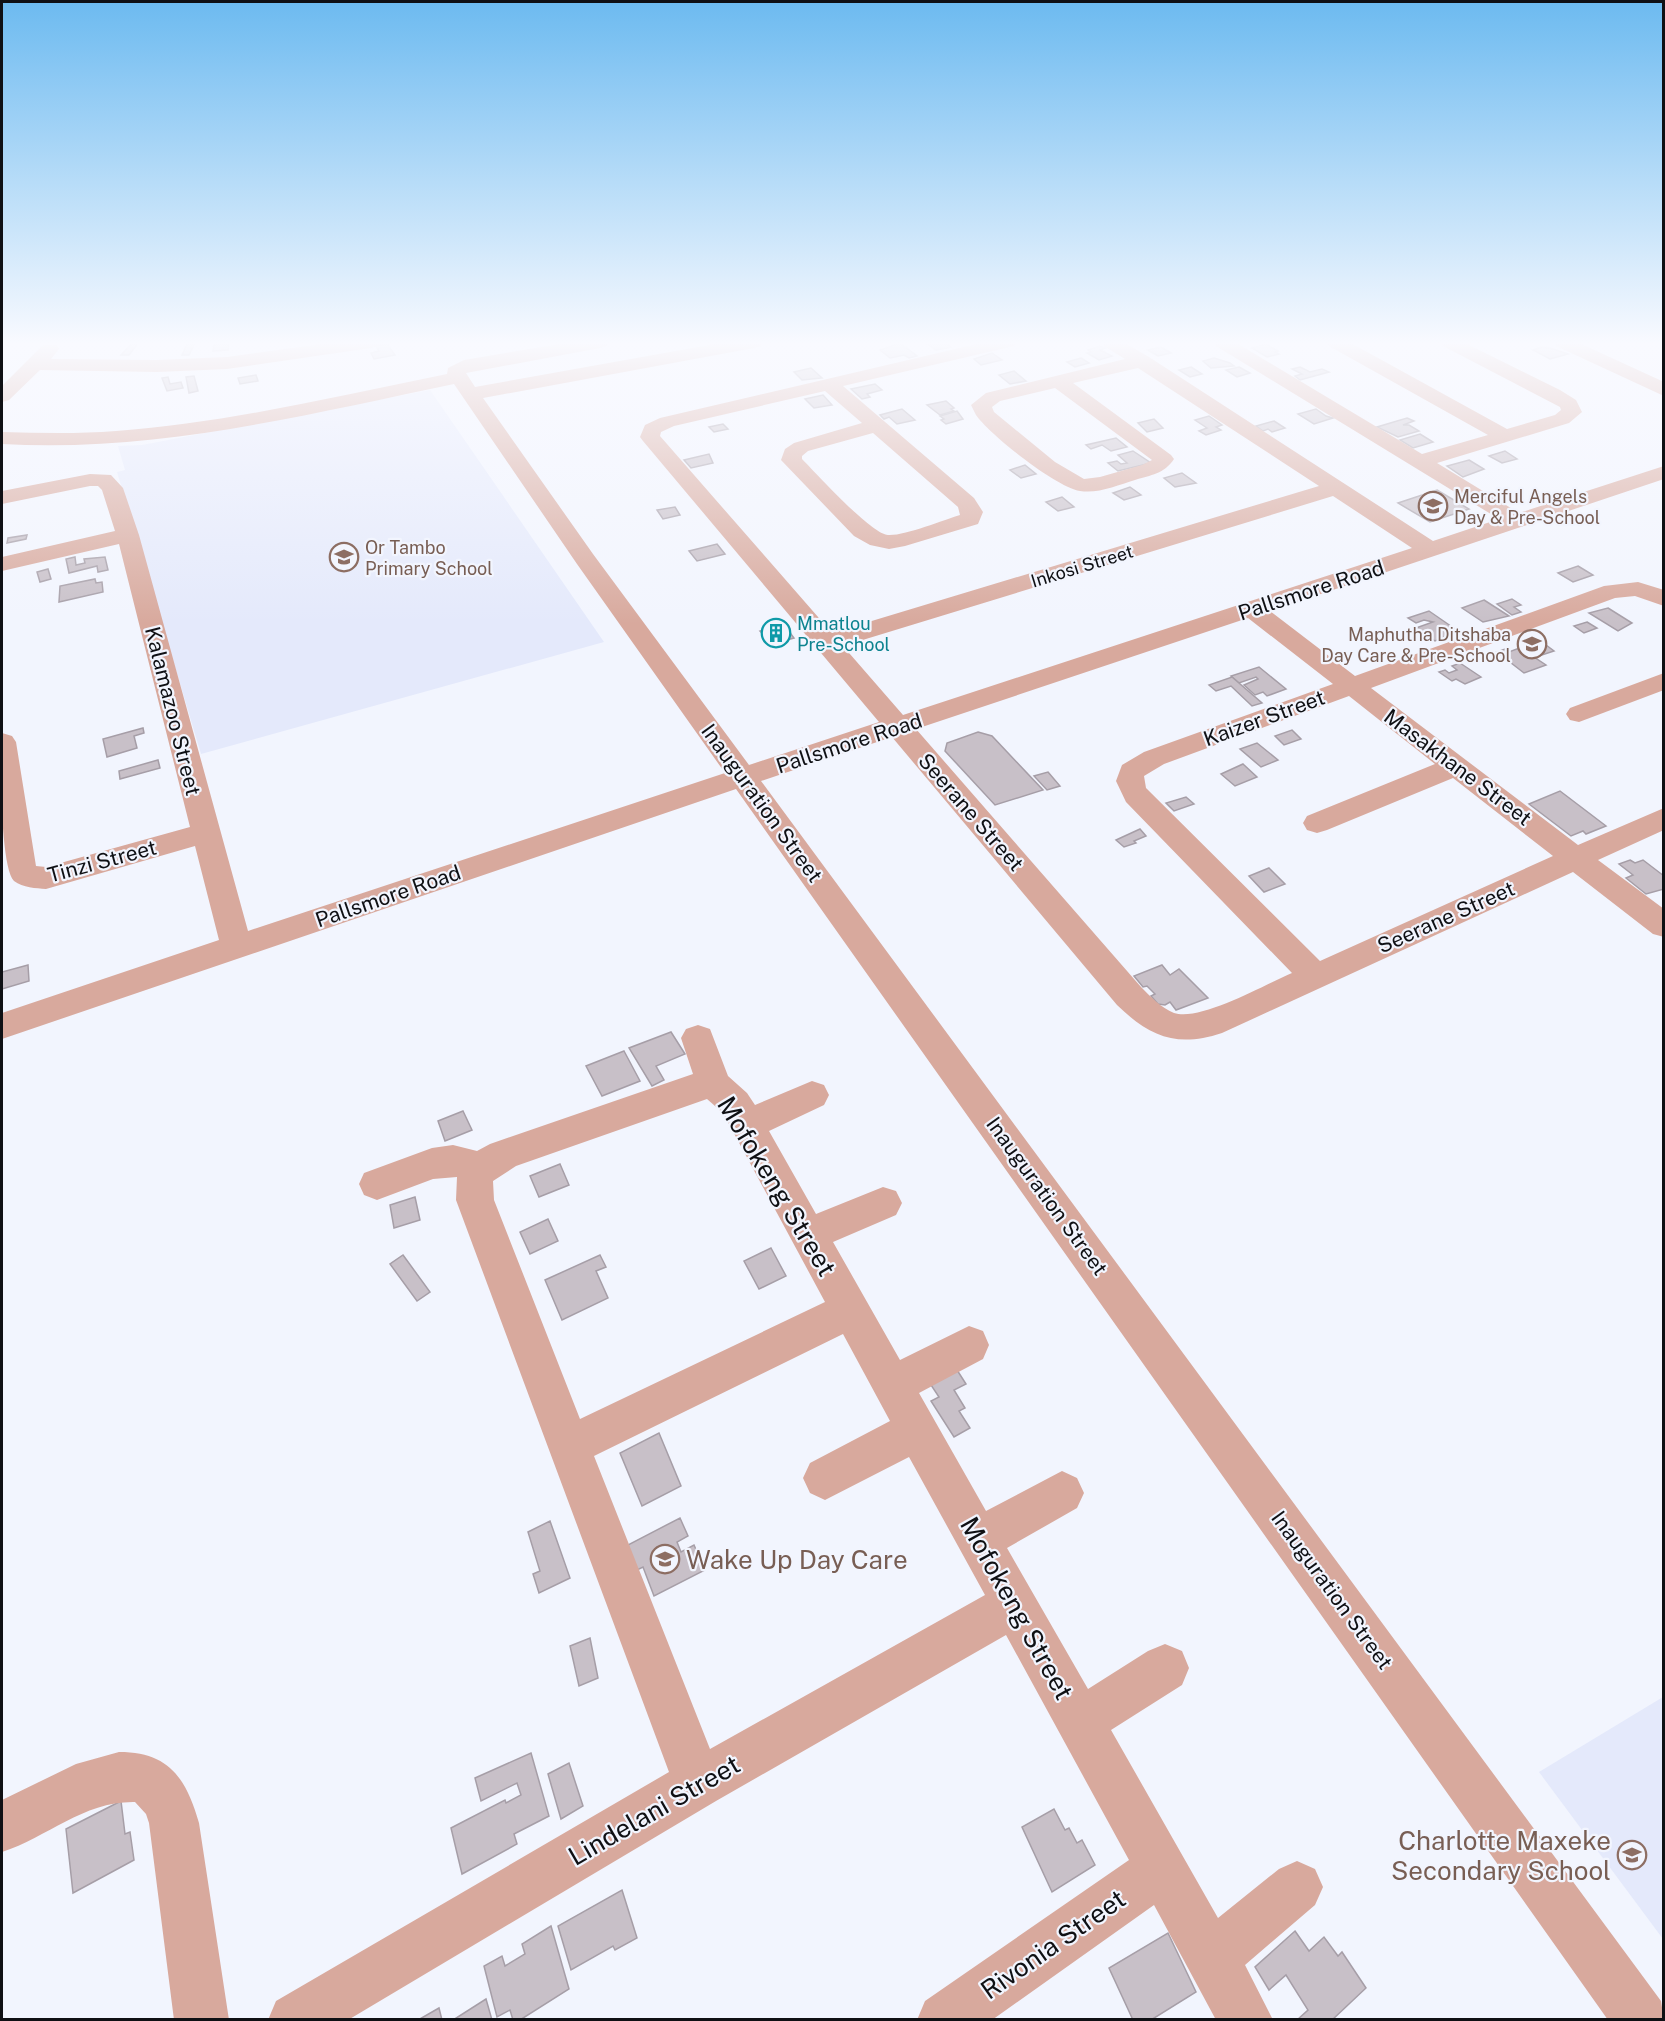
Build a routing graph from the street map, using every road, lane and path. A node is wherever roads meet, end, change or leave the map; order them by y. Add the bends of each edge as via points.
1 (106, 436) edge
2 (500, 436) edge
3 (651, 436) edge
4 (838, 436) edge
5 (891, 436) edge
6 (1012, 436) edge
7 (1135, 436) edge
8 (1257, 436) edge
9 (1382, 436) edge
10 (1504, 436) edge
11 (2, 438) edge
12 (1423, 461) junction
13 (1664, 472) edge
14 (1336, 488) junction
15 (2, 497) edge
16 (1517, 521) junction
17 (128, 535) junction
18 (1431, 550) junction
19 (2, 564) edge
20 (1664, 599) edge
21 (1252, 609) junction
22 (827, 643) junction
23 (1664, 681) edge
24 (1351, 687) junction
25 (1579, 714) dead end
26 (898, 726) junction
27 (2, 742) edge
28 (1456, 766) junction
29 (744, 778) junction
30 (1664, 818) edge
31 (1317, 823) dead end
32 (205, 833) junction
33 (1578, 858) junction
34 (1664, 926) edge
35 (236, 946) junction
36 (1315, 976) junction
37 (2, 1026) edge
38 (698, 1038) dead end
39 (713, 1084) junction
40 (812, 1095) dead end
41 (747, 1125) junction
42 (482, 1168) junction
43 (377, 1184) dead end
44 (883, 1203) dead end
45 (808, 1235) junction
46 (850, 1310) junction
47 (969, 1345) dead end
48 (892, 1385) junction
49 (918, 1430) junction
50 (570, 1446) junction
51 (825, 1478) dead end
52 (1062, 1493) dead end
53 (979, 1540) junction
54 (1015, 1604) junction
55 (1165, 1668) dead end
56 (1080, 1722) junction
57 (698, 1783) junction
58 (2, 1827) edge
59 (1161, 1869) junction
60 (1297, 1887) dead end
61 (1211, 1958) junction
62 (202, 2019) edge
63 (295, 2019) edge
64 (944, 2019) edge
65 (1246, 2019) edge
66 (1642, 2019) edge

1 - 11 street
2 - 29 street, Inauguration Street
3 - 22 street, Seerane Street
4 - 5 street via 801,447 792,453 791,460 862,531 889,542 970,519 972,512 966,503
6 - 7 street via 1058,474 1087,485 1150,469 1163,461 1160,454
8 - 14 street
9 - 12 street
10 - 12 street
12 - 16 street
13 - 16 street, Pallsmore Road
14 - 18 street
14 - 22 street, Inkosi Street
15 - 17 street, Kalamazoo Street via 78,481 103,480 112,488
16 - 18 street, Pallsmore Road
17 - 19 street
17 - 32 street, Kalamazoo Street
18 - 21 street, Pallsmore Road
20 - 24 street, Kaizer Street via 1638,589 1612,591
21 - 24 street, Masakhane Street
21 - 26 street, Pallsmore Road
22 - 26 street, Seerane Street
23 - 25 street
24 - 28 street, Masakhane Street
24 - 36 street, Kaizer Street via 1154,758 1135,768 1129,780 1136,795
26 - 29 street, Pallsmore Road
26 - 36 street, Seerane Street via 1129,996 1154,1018 1181,1029 1210,1024
27 - 32 street, Tinzi Street via 21,865 32,878 61,874
28 - 31 street
28 - 33 street, Masakhane Street
29 - 35 street, Pallsmore Road
29 - 66 street, Inauguration Street
30 - 33 street, Seerane Street
32 - 35 street, Kalamazoo Street
33 - 34 street, Masakhane Street
33 - 36 street, Seerane Street
35 - 37 street, Pallsmore Road
38 - 39 street
39 - 41 street, Mofokeng Street via 735,1103
39 - 42 street, Mofokeng Street via 503,1155
40 - 41 street
41 - 45 street, Mofokeng Street
42 - 43 street via 453,1160
42 - 50 street via 472,1187 475,1200
44 - 45 street
45 - 46 street, Mofokeng Street
46 - 48 street, Mofokeng Street
46 - 50 street
47 - 48 street
48 - 49 street, Mofokeng Street
49 - 51 street
49 - 53 street, Mofokeng Street
50 - 57 street
52 - 53 street
53 - 54 street, Mofokeng Street
54 - 56 street, Mofokeng Street
54 - 57 street, Lindelani Street
55 - 56 street
56 - 59 street, Mofokeng Street
57 - 63 street, Lindelani Street
58 - 62 street via 99,1780 121,1776 150,1781 161,1792 174,1823
59 - 61 street, Mofokeng Street
59 - 64 street, Rivonia Street
60 - 61 street
61 - 65 street, Mofokeng Street

